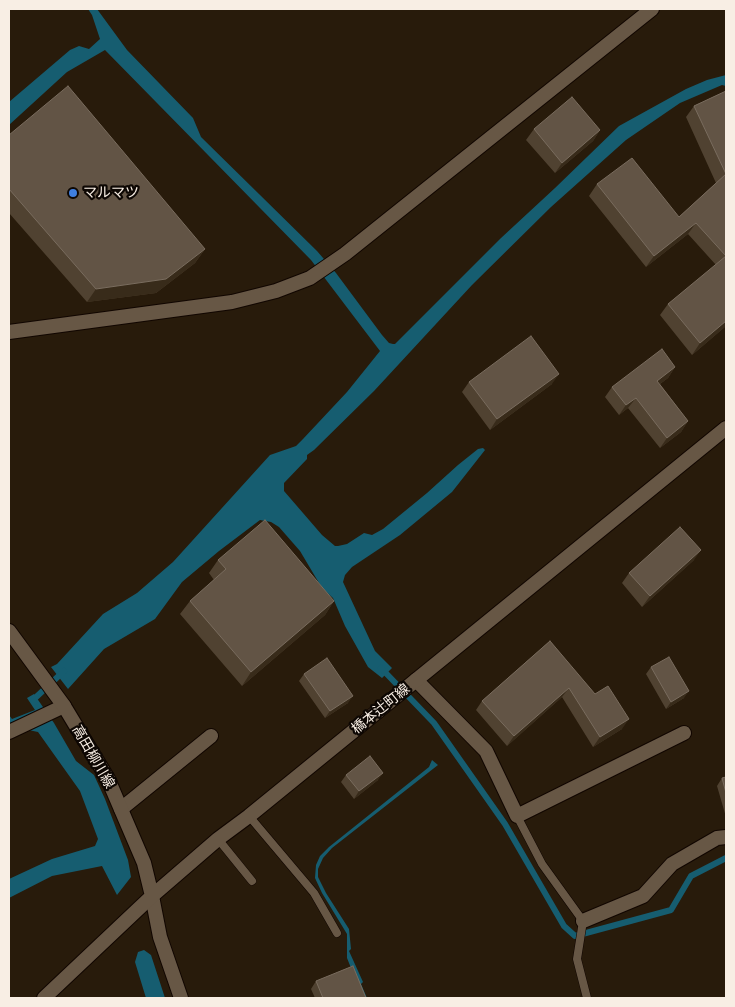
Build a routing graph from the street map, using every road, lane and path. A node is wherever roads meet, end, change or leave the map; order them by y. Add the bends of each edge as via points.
1 (652, 9) edge
2 (9, 332) edge
3 (726, 428) edge
4 (9, 631) edge
5 (416, 680) junction
6 (64, 706) junction
7 (11, 731) edge
8 (684, 733) dead end
9 (211, 736) dead end
10 (122, 809) junction
11 (249, 816) junction
12 (517, 816) junction
13 (726, 837) edge
14 (218, 839) junction
15 (252, 881) dead end
16 (152, 896) junction
17 (582, 920) junction
18 (337, 933) dead end
19 (44, 998) edge
20 (181, 998) edge
21 (587, 998) edge

1 - 2 street via 345,254 310,278 232,302
3 - 5 street, 橋本辻町線
4 - 6 street, 高田柳川線
5 - 11 street, 橋本辻町線
5 - 12 street via 486,752
6 - 7 street
6 - 10 street, 高田柳川線 via 108,779
8 - 12 street
9 - 10 street
10 - 16 street, 高田柳川線 via 144,863
11 - 14 street, 橋本辻町線
11 - 18 lane via 314,893
12 - 17 lane via 542,864
13 - 17 street via 717,838 672,864 643,896
14 - 15 lane
14 - 16 street, 橋本辻町線
16 - 19 street, 橋本辻町線
16 - 20 street, 高田柳川線 via 160,936
17 - 21 lane via 578,959

